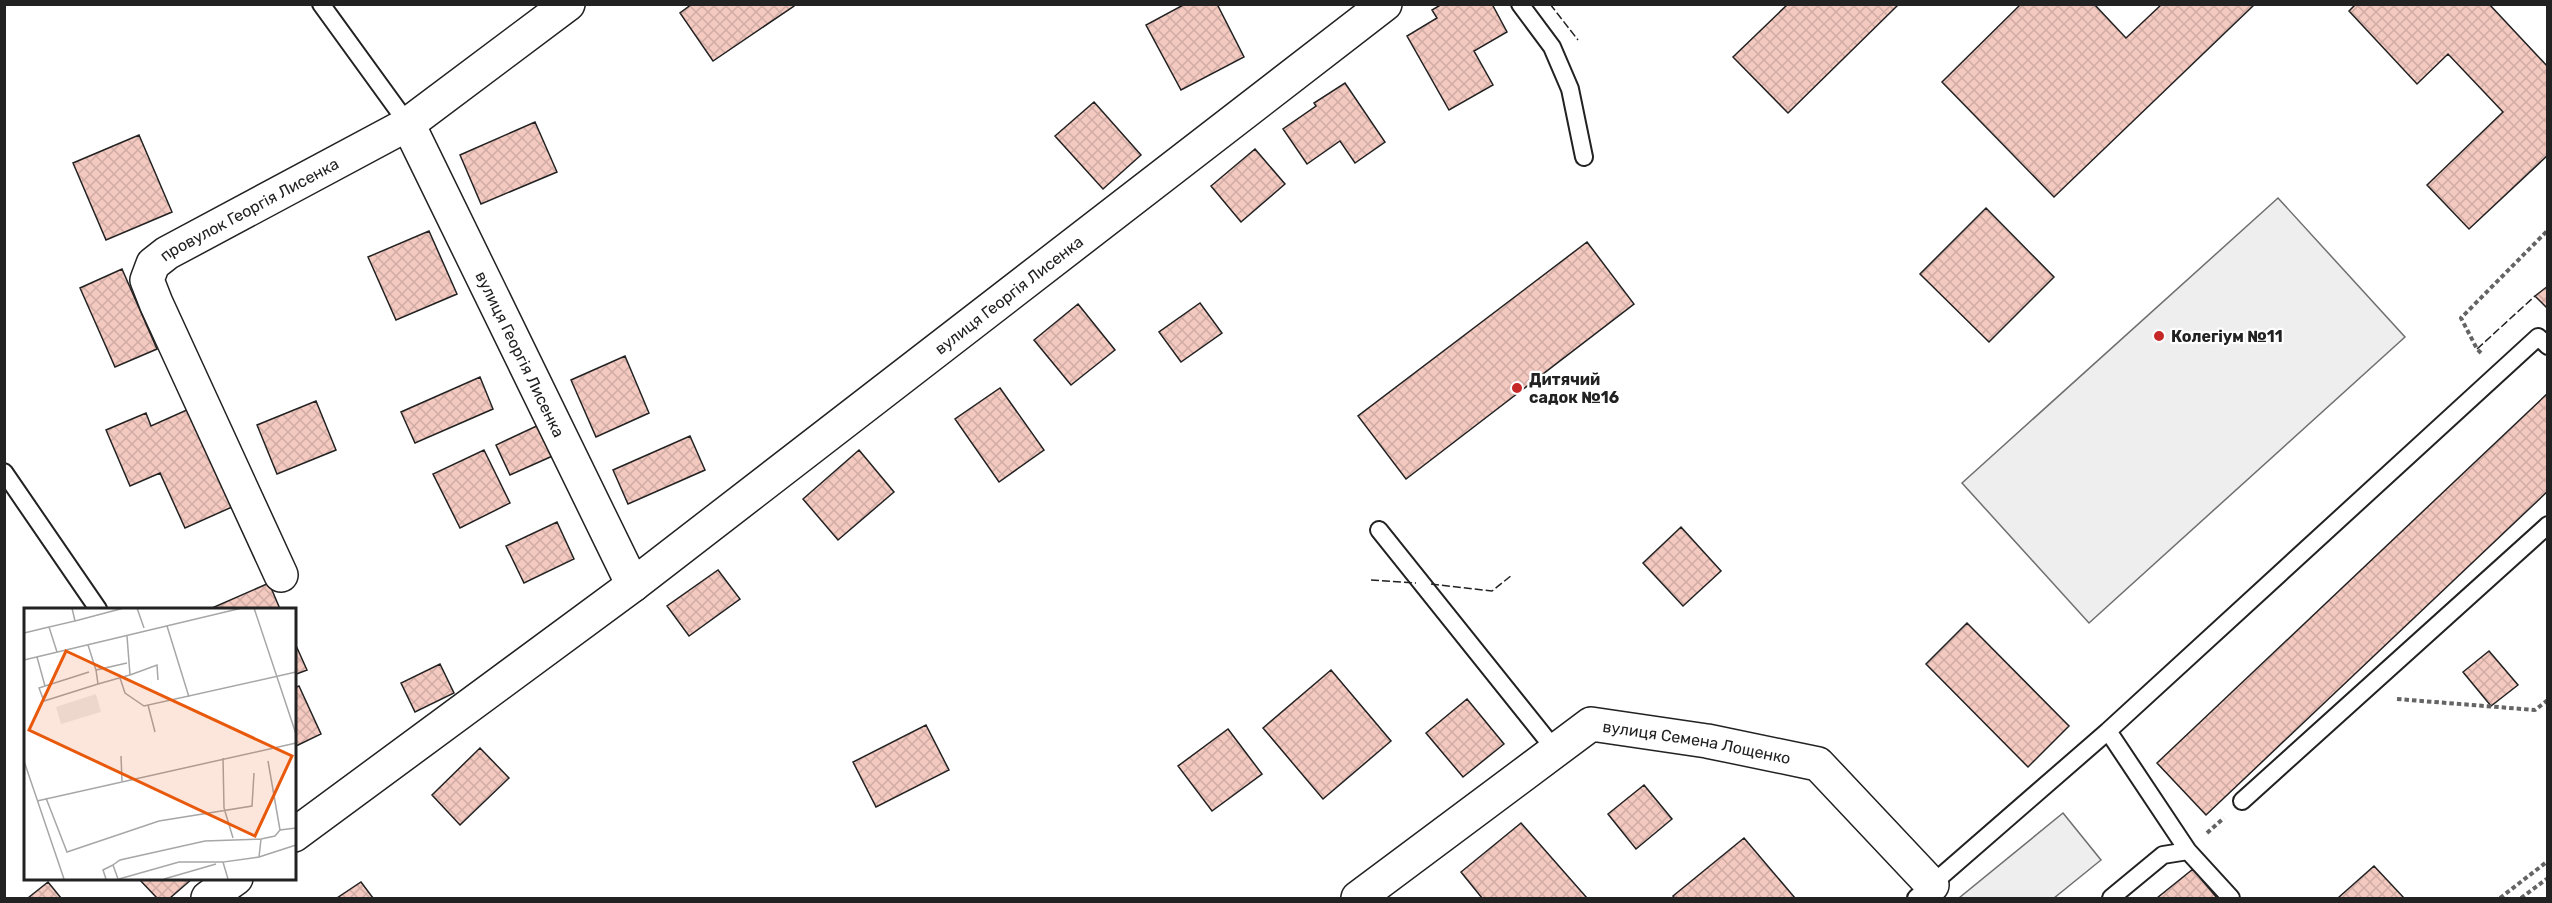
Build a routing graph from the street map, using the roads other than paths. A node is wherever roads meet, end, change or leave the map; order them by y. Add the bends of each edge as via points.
1 (321, 4) edge
2 (568, 4) edge
3 (1385, 4) edge
4 (1520, 4) edge
5 (408, 124) junction
6 (1584, 158) dead end
7 (2547, 346) edge
8 (4, 472) edge
9 (2547, 525) edge
10 (1378, 530) dead end
11 (281, 575) dead end
12 (633, 585) junction
13 (97, 608) edge
14 (2108, 731) junction
15 (1556, 751) junction
16 (2242, 801) road end
17 (296, 834) edge
18 (2188, 851) junction
19 (235, 879) edge
20 (1924, 892) edge
21 (208, 898) edge
22 (1358, 898) edge
23 (2111, 898) edge
24 (2231, 898) edge

1 - 5 lane
2 - 5 street, провулок Георгія Лисенка
3 - 12 street, вулиця Георгія Лисенка
4 - 6 lane via 1552,47 1570,88
5 - 11 street, провулок Георгія Лисенка via 167,253 153,264 147,280
5 - 12 street, вулиця Георгія Лисенка
7 - 14 lane via 2538,337
8 - 13 lane
9 - 16 lane
10 - 15 lane
12 - 17 street, вулиця Георгія Лисенка
14 - 18 lane
14 - 20 lane
15 - 20 street, вулиця Семена Лощенко via 1591,724 1707,741 1818,764
15 - 22 street, вулиця Семена Лощенко
18 - 23 lane via 2163,855
18 - 24 lane
19 - 21 street

